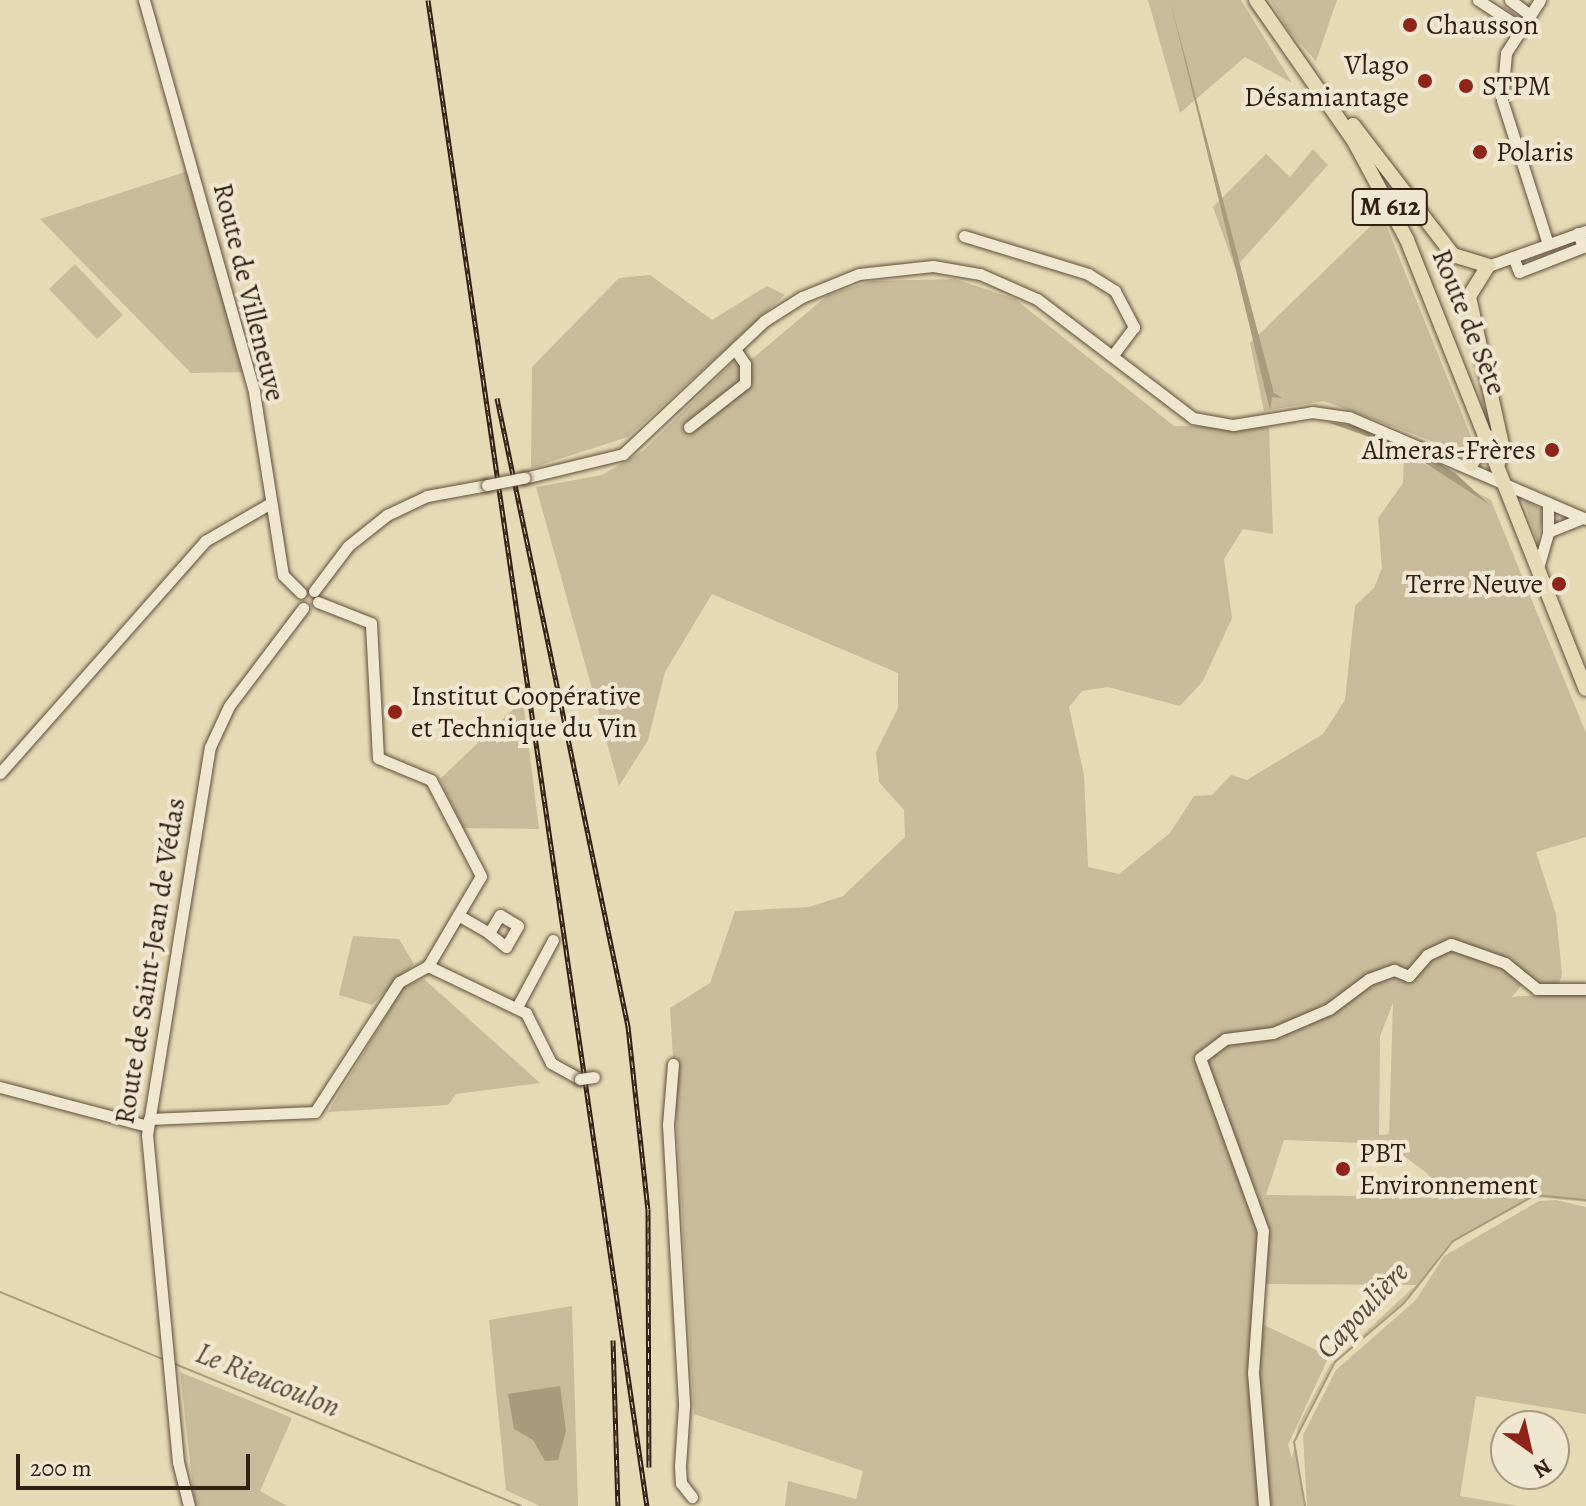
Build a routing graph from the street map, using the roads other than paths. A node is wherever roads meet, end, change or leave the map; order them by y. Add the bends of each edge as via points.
1 (144, 0) edge
2 (1256, 0) edge
3 (1478, 0) edge
4 (1510, 0) edge
5 (1540, 0) edge
6 (1527, 13) junction
7 (1518, 26) junction
8 (1329, 103) junction
9 (1582, 232) edge
10 (964, 236) dead end
11 (1548, 244) junction
12 (1513, 257) junction
13 (1488, 266) junction
14 (735, 349) junction
15 (1113, 355) junction
16 (689, 427) dead end
17 (1488, 437) junction
18 (1498, 463) junction
19 (1471, 464) junction
20 (1511, 485) junction
21 (1545, 501) junction
22 (269, 504) junction
23 (1585, 518) edge
24 (1548, 532) junction
25 (1538, 568) junction
26 (311, 596) junction
27 (1586, 689) edge
28 (0, 773) edge
29 (458, 915) junction
30 (489, 933) dead end
31 (553, 940) dead end
32 (428, 966) junction
33 (1586, 989) edge
34 (517, 1007) junction
35 (673, 1064) dead end
36 (594, 1077) dead end
37 (0, 1087) edge
38 (148, 1123) junction
39 (692, 1497) dead end
40 (189, 1506) edge
41 (1264, 1506) edge

1 - 22 street, Route de Villeneuve via 254,392
2 - 8 main road, Route de Sète / M 612
3 - 7 street
4 - 6 street
5 - 6 street
6 - 7 street
7 - 11 street via 1501,76 1502,100
8 - 13 main road, M 612 via 1401,182 1453,255
8 - 17 main road, Route de Sète / M 612 via 1407,240
9 - 11 street
9 - 12 street via 1583,247 1519,272
10 - 15 street via 1088,274 1115,291 1134,327
11 - 12 street
12 - 13 street
13 - 18 main road, M 612 via 1469,286 1469,297 1503,449
14 - 15 street via 776,312 830,283 933,266 1011,285
14 - 16 street via 745,364 745,383
14 - 26 street, bridge via 623,454 439,493 387,515 348,546
15 - 19 street via 1193,418 1233,425 1332,413
17 - 18 main road, Route de Sète / M 612
17 - 19 main road
18 - 20 main road, Route de Sète / M 612
19 - 20 street
20 - 21 street
20 - 25 main road, Route de Sète / M 612
21 - 23 street
21 - 24 street
22 - 26 street, Route de Villeneuve via 283,575
22 - 28 street via 247,510 198,549
23 - 24 street
24 - 25 street
25 - 27 main road, Route de Sète / M 612
26 - 29 street via 371,623 378,758 431,780 480,871
26 - 38 street, Route de Saint-Jean de Védas via 229,706 210,747
29 - 30 street
29 - 32 street
31 - 34 street
32 - 34 street
32 - 38 street via 399,982 315,1112
33 - 41 street via 1553,994 1495,958 1441,946 1409,976 1394,970 1369,979 1329,1009 1273,1033 1225,1039 1200,1058 1263,1231 1253,1373
34 - 36 street, bridge via 534,1022 555,1068 580,1079
35 - 39 street via 668,1125 681,1306 680,1466 681,1483
37 - 38 street
38 - 40 street, Route de Saint-Jean de Védas

